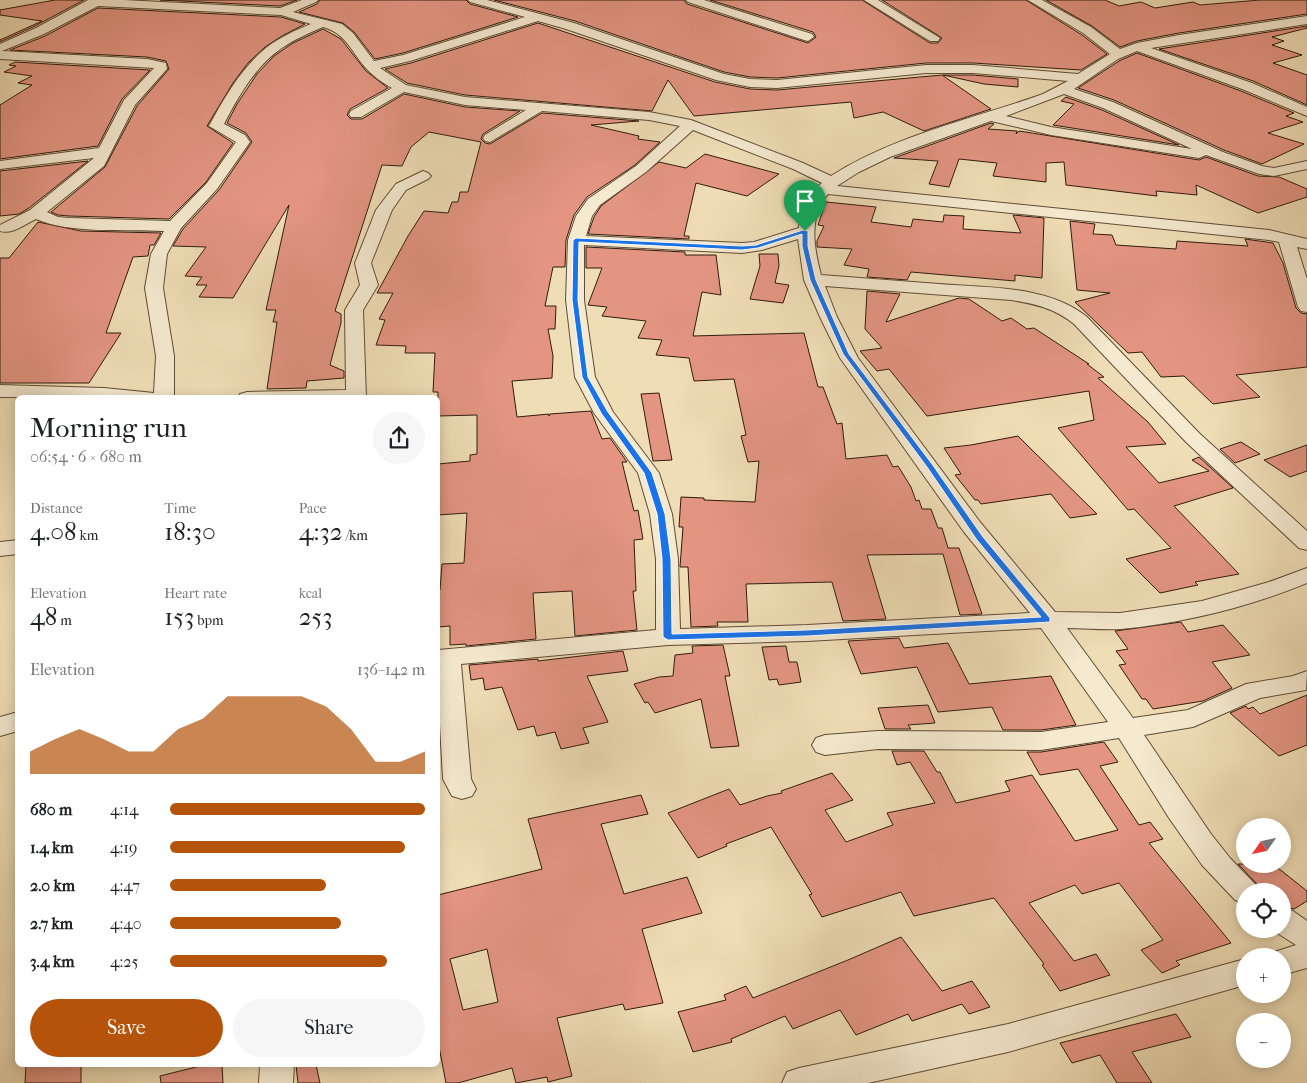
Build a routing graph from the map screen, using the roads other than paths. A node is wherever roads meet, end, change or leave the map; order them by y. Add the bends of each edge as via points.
1 (312, 0) edge
2 (474, 0) edge
3 (692, 0) edge
4 (870, 0) edge
5 (95, 1) edge
6 (1038, 2) edge
7 (1059, 2) dead end
8 (741, 4) dead end
9 (728, 11) junction
10 (281, 12) junction
11 (538, 17) junction
12 (322, 23) junction
13 (1303, 27) edge
14 (808, 37) dead end
15 (934, 38) dead end
16 (19, 41) junction
17 (0, 42) edge
18 (1138, 47) junction
19 (0, 48) edge
20 (1117, 54) junction
21 (0, 55) edge
22 (371, 66) junction
23 (1072, 84) junction
24 (402, 88) junction
25 (540, 106) junction
26 (1307, 112) edge
27 (356, 114) dead end
28 (994, 117) junction
29 (691, 124) junction
30 (490, 138) dead end
31 (105, 152) junction
32 (1218, 156) junction
33 (0, 165) edge
34 (1307, 165) edge
35 (423, 176) dead end
36 (827, 186) junction
37 (36, 213) junction
38 (69, 223) junction
39 (174, 226) junction
40 (3, 229) edge
41 (805, 231) junction
42 (1286, 238) junction
43 (576, 240) junction
44 (1307, 244) edge
45 (813, 280) junction
46 (1307, 307) edge
47 (0, 391) edge
48 (116, 395) edge
49 (164, 395) edge
50 (356, 395) edge
51 (1307, 543) edge
52 (15, 547) edge
53 (0, 549) edge
54 (1307, 575) edge
55 (1047, 620) junction
56 (668, 637) junction
57 (443, 658) edge
58 (1307, 680) edge
59 (15, 722) edge
60 (0, 727) edge
61 (1126, 728) junction
62 (825, 745) dead end
63 (462, 789) dead end
64 (1236, 883) edge
65 (1291, 926) edge
66 (1307, 937) edge
67 (1307, 955) edge
68 (1291, 959) edge
69 (1236, 975) edge
70 (277, 1067) edge
71 (276, 1083) edge
72 (799, 1083) edge

1 - 10 street
2 - 11 street
3 - 9 street
4 - 15 street
5 - 10 street
5 - 16 street
6 - 7 street
6 - 20 street via 1087,30
8 - 9 street
9 - 14 street
10 - 12 street
11 - 22 street
11 - 23 street via 721,77 750,83 795,83 926,69 973,69
12 - 22 street via 338,27 352,37
12 - 39 street via 270,50 251,70 216,126 243,142 212,186
13 - 18 street via 1273,25 1234,29
16 - 17 street
16 - 19 street
18 - 20 street
18 - 26 street via 1247,86
20 - 23 street
21 - 31 street via 161,66 129,103
22 - 24 street
23 - 28 street
23 - 32 street via 1108,106
24 - 25 street via 465,101
24 - 27 street
25 - 29 street via 649,116
25 - 30 street
28 - 32 street via 1069,134
28 - 36 street via 879,156
29 - 36 street via 790,163
29 - 43 street via 641,168 594,202 584,216
31 - 33 street
31 - 37 street via 99,163
32 - 34 street via 1274,172
35 - 50 street via 401,187 384,210 363,262 369,285 354,310
36 - 41 street via 813,201
36 - 42 street
37 - 38 street
37 - 40 street
38 - 39 street
38 - 40 street
39 - 49 street via 159,254 154,288 165,356
41 - 43 street via 756,247 742,248
41 - 45 street
42 - 44 street
42 - 46 street
43 - 56 street via 575,300 585,377 604,413 648,473 661,514 667,559
45 - 51 street via 1011,295 1062,306 1080,320 1193,438
45 - 55 street via 846,354 980,539
47 - 48 street
52 - 53 street
54 - 55 street via 1203,608 1120,621
55 - 56 street
55 - 61 street
56 - 57 street
57 - 63 street via 457,779
58 - 61 street via 1254,690 1193,718
59 - 60 street
61 - 62 street via 1041,741 878,740
61 - 64 street via 1192,830
65 - 66 street
67 - 68 street
69 - 72 street via 1008,1038
70 - 71 street

